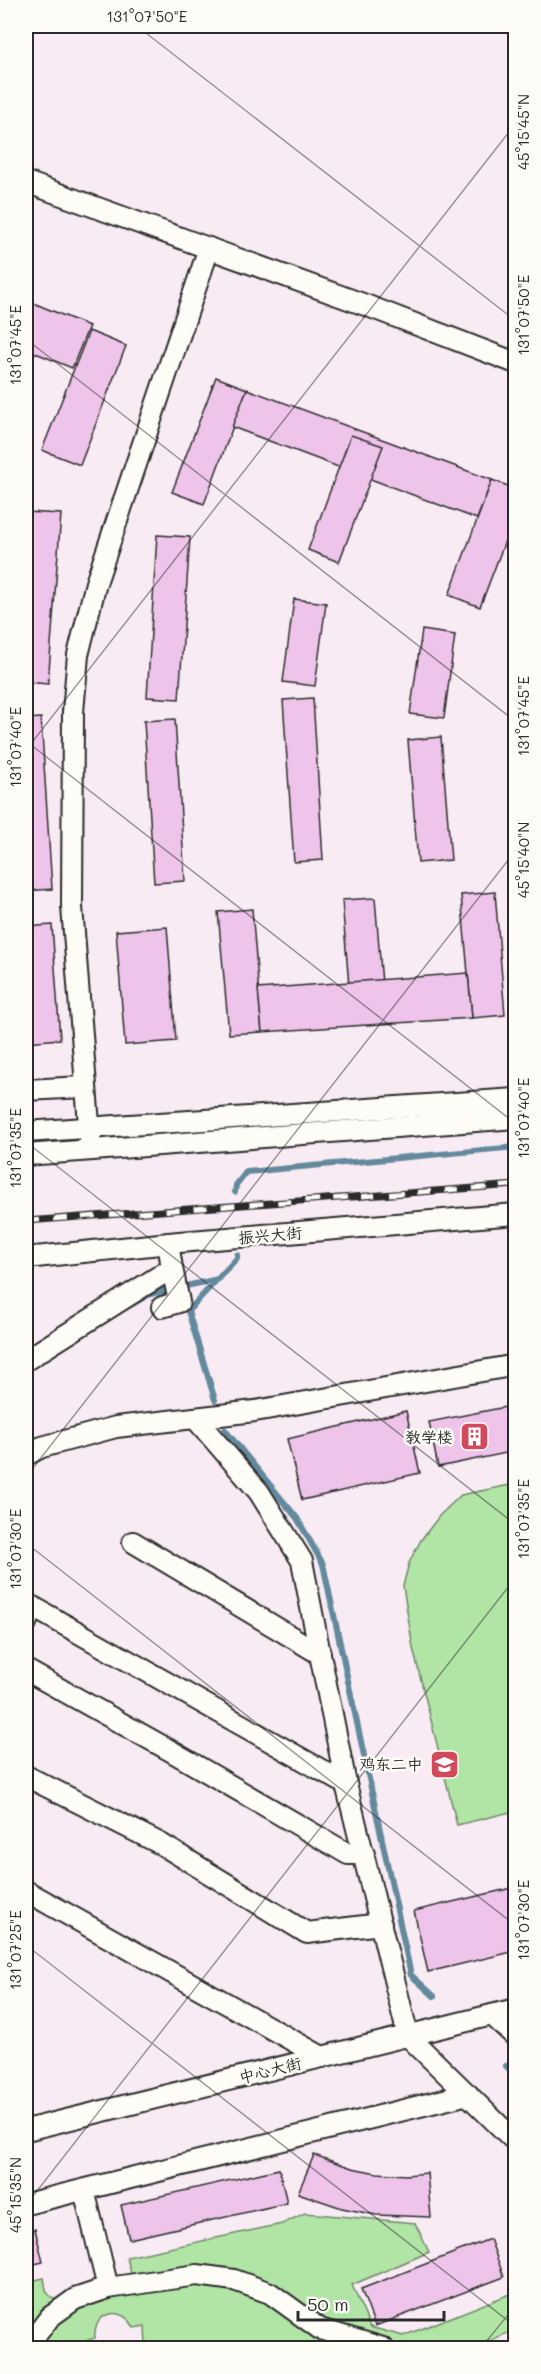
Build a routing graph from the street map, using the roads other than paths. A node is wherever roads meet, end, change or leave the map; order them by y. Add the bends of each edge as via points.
1 (26, 182) edge
2 (209, 248) junction
3 (516, 363) edge
4 (84, 1087) junction
5 (26, 1090) edge
6 (516, 1099) edge
7 (516, 1118) edge
8 (26, 1131) edge
9 (91, 1150) junction
10 (26, 1155) edge
11 (516, 1214) edge
12 (168, 1243) junction
13 (26, 1258) edge
14 (172, 1269) junction
15 (162, 1306) dead end
16 (26, 1360) edge
17 (516, 1365) edge
18 (195, 1418) junction
19 (26, 1455) edge
20 (133, 1542) dead end
21 (26, 1623) edge
22 (320, 1654) junction
23 (26, 1670) edge
24 (26, 1776) edge
25 (346, 1784) junction
26 (364, 1854) junction
27 (26, 1891) edge
28 (381, 1924) junction
29 (516, 2009) edge
30 (492, 2015) junction
31 (408, 2036) junction
32 (516, 2037) edge
33 (322, 2057) junction
34 (468, 2094) junction
35 (26, 2130) edge
36 (516, 2142) edge
37 (84, 2190) junction
38 (26, 2204) edge
39 (108, 2288) junction
40 (26, 2349) edge
41 (383, 2349) edge

1 - 2 street
2 - 3 street
2 - 4 street via 96,583 78,655 73,712 72,908
4 - 5 street
4 - 9 street
6 - 8 street
7 - 9 street
9 - 10 street
11 - 12 street, 振兴大街
12 - 13 street, 振兴大街
12 - 14 street
14 - 15 street via 179,1302
14 - 16 street
17 - 18 street
18 - 19 street via 116,1427 42,1446
18 - 22 street via 259,1492 302,1562
20 - 22 street
21 - 25 street via 33,1607
22 - 25 street
23 - 26 street via 348,1854
24 - 28 street via 161,1844 307,1933
25 - 26 street
26 - 28 street
27 - 33 street
28 - 31 street
29 - 30 street, 中心大街
30 - 31 street, 中心大街
30 - 32 street
31 - 33 street, 中心大街
31 - 34 street
33 - 35 street, 中心大街
34 - 36 street
34 - 37 street
37 - 38 street
37 - 39 street
39 - 40 street via 75,2299 50,2317
39 - 41 street via 197,2275 234,2280 270,2293 320,2329

